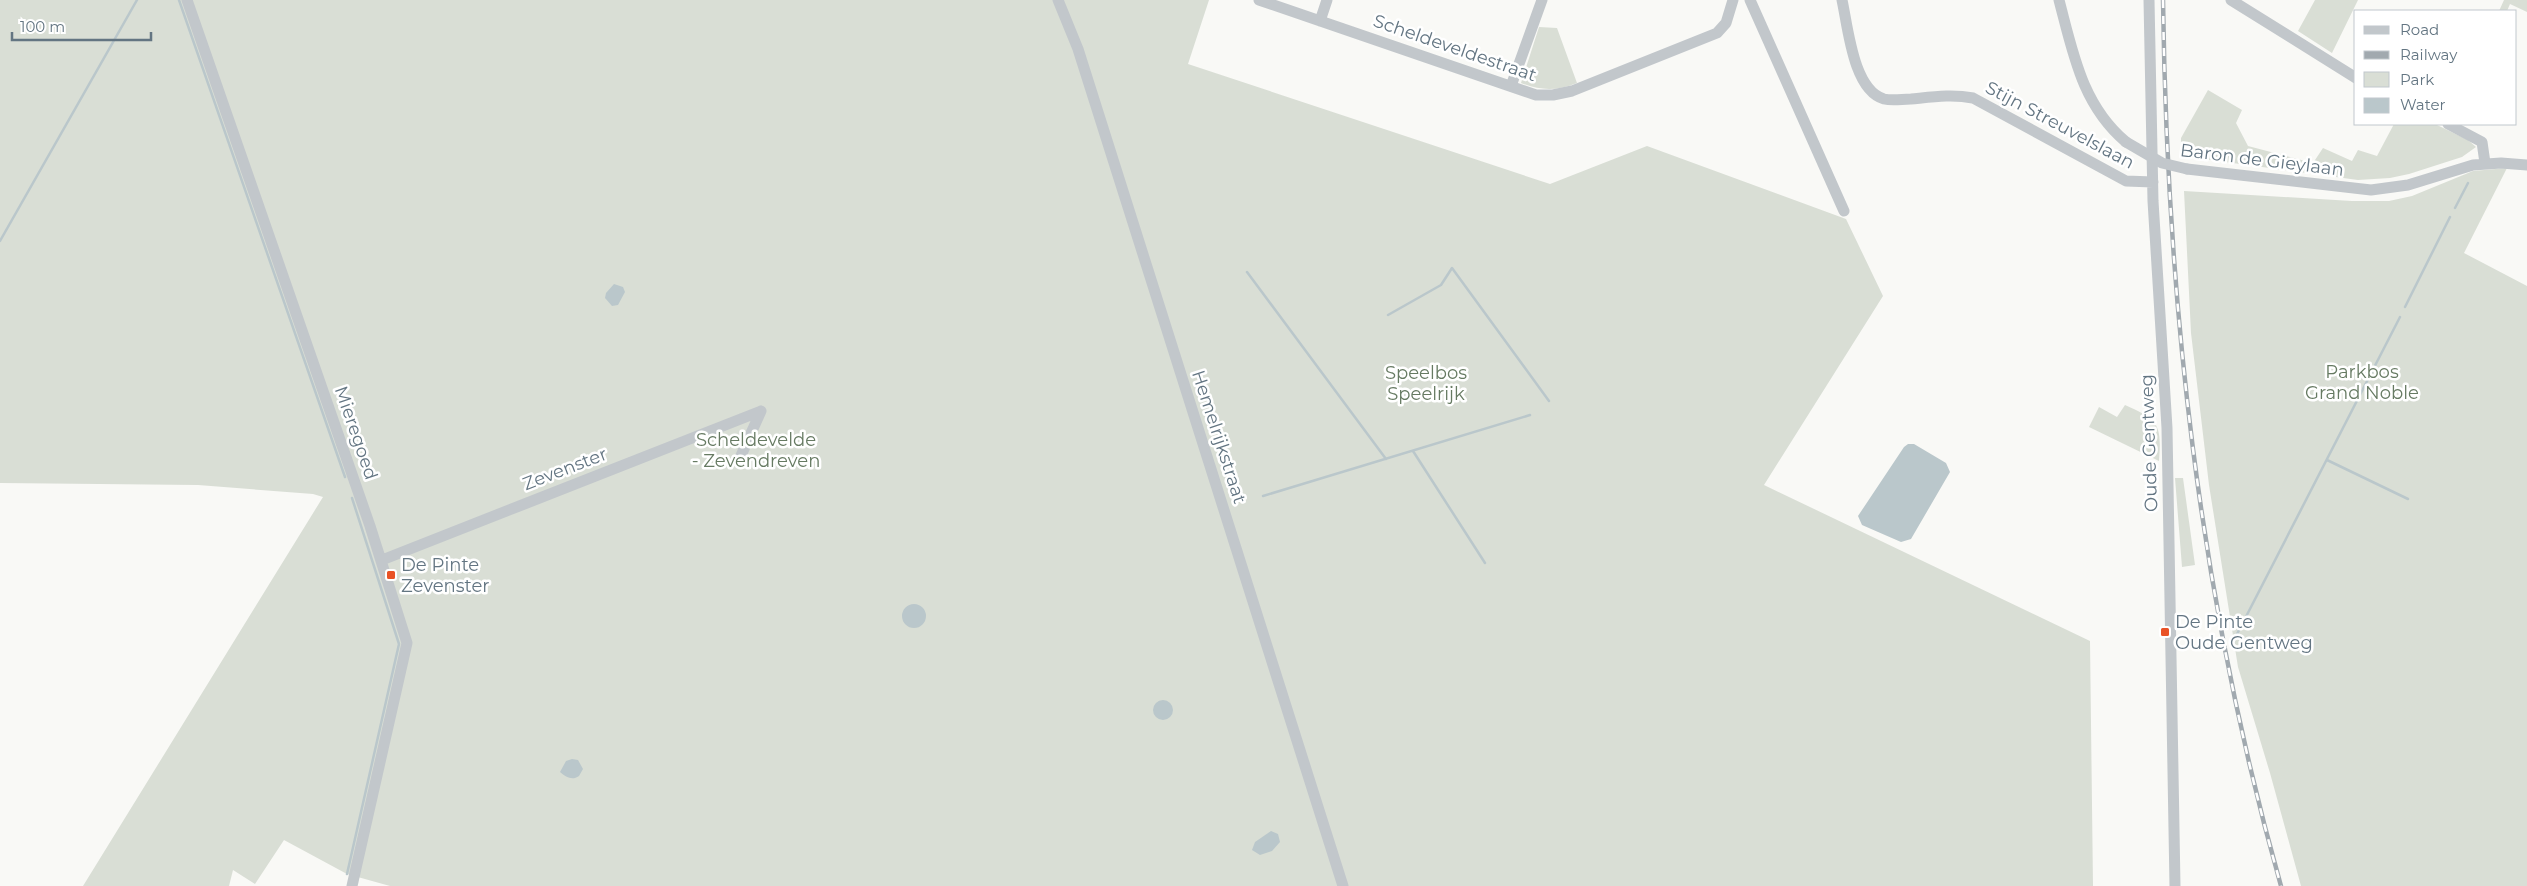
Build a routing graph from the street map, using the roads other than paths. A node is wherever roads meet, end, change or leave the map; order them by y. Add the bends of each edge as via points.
1 (187, 0) edge
2 (1058, 0) edge
3 (1259, 0) edge
4 (1327, 0) edge
5 (1542, 0) edge
6 (1733, 0) edge
7 (1750, 0) edge
8 (1842, 0) edge
9 (2059, 0) edge
10 (2149, 0) edge
11 (2231, 0) edge
12 (1320, 21) junction
13 (2354, 77) edge
14 (1511, 86) junction
15 (2450, 125) edge
16 (2485, 163) junction
17 (2527, 165) edge
18 (2152, 182) junction
19 (1844, 211) dead end
20 (739, 460) dead end
21 (382, 560) junction
22 (352, 886) edge
23 (1343, 886) edge
24 (2175, 886) edge

1 - 21 street, Mieregoed
2 - 23 street, Hemelrijkstraat via 1083,65
3 - 12 street, Scheldeveldestraat
4 - 12 street
5 - 14 street
6 - 14 street, Scheldeveldestraat via 1726,24 1717,33 1572,91 1536,95
7 - 19 street
8 - 18 street, Stijn Streuvelslaan via 1860,74 1876,95 1892,100 1953,95 1973,98 2126,181
9 - 16 street, Baron de Gieylaan, bridge via 2084,88 2099,113 2126,142 2162,163 2187,169 2371,190 2408,185
10 - 18 street, Oude Gentweg
11 - 13 street
12 - 14 street, Scheldeveldestraat
15 - 16 street via 2482,142
16 - 17 street, Baron de Gieylaan
18 - 24 street, Oude Gentweg via 2167,428
20 - 21 street, Zevenster via 761,411
21 - 22 street, Mieregoed via 407,643

